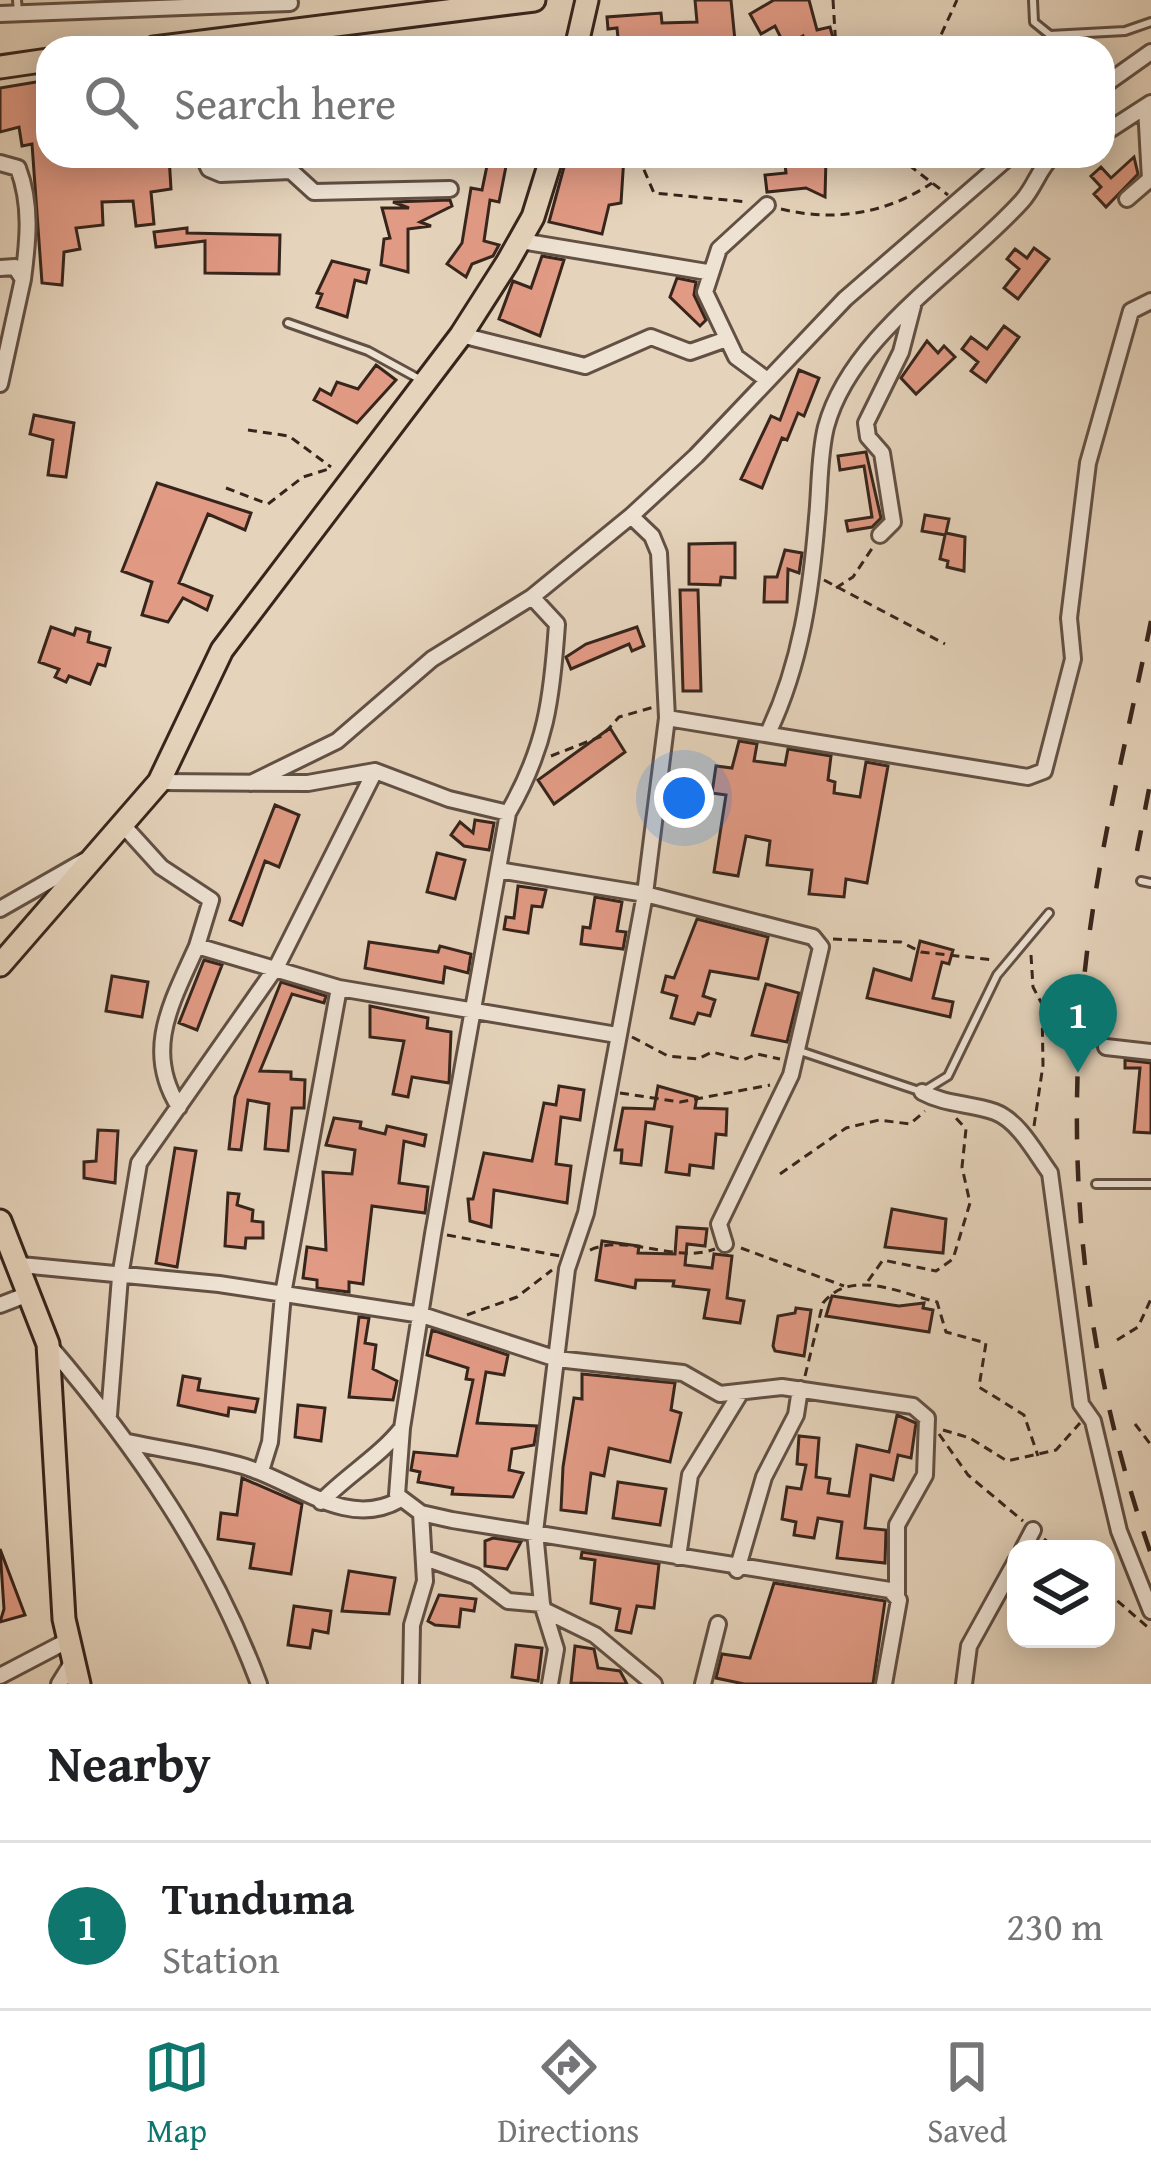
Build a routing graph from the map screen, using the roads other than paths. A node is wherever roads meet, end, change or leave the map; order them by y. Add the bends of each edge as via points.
1 (535, 0) edge
2 (586, 0) edge
3 (1033, 0) edge
4 (290, 2) edge
5 (18, 6) edge
6 (0, 14) edge
7 (1151, 22) edge
8 (292, 31) junction
9 (260, 36) edge
10 (578, 36) edge
11 (1151, 52) edge
12 (36, 62) edge
13 (0, 67) edge
14 (1115, 78) edge
15 (1149, 105) edge
16 (1115, 126) edge
17 (0, 163) edge
18 (208, 168) edge
19 (548, 168) edge
20 (996, 168) edge
21 (1046, 168) edge
22 (450, 189) dead end
23 (1127, 199) dead end
24 (766, 205) dead end
25 (521, 241) junction
26 (0, 268) edge
27 (707, 272) junction
28 (23, 279) junction
29 (915, 301) junction
30 (1151, 301) edge
31 (288, 323) dead end
32 (461, 335) junction
33 (724, 340) junction
34 (766, 379) junction
35 (424, 382) junction
36 (0, 384) edge
37 (631, 516) junction
38 (880, 535) road end
39 (532, 597) junction
40 (667, 711) junction
41 (769, 731) junction
42 (375, 771) junction
43 (159, 782) junction
44 (251, 783) junction
45 (508, 813) junction
46 (122, 824) junction
47 (94, 856) junction
48 (498, 870) junction
49 (1141, 881) dead end
50 (1151, 883) edge
51 (645, 894) junction
52 (0, 909) edge
53 (1049, 913) dead end
54 (197, 946) junction
55 (0, 964) edge
56 (277, 966) junction
57 (340, 988) junction
58 (472, 1009) junction
59 (618, 1033) junction
60 (1106, 1047) dead end
61 (1151, 1052) edge
62 (794, 1063) junction
63 (930, 1098) junction
64 (179, 1107) junction
65 (1096, 1184) dead end
66 (1151, 1184) edge
67 (2, 1228) edge
68 (725, 1244) road end
69 (21, 1265) junction
70 (120, 1277) junction
71 (32, 1293) junction
72 (283, 1294) junction
73 (0, 1305) edge
74 (422, 1316) junction
75 (48, 1344) junction
76 (557, 1359) junction
77 (801, 1389) junction
78 (741, 1392) junction
79 (109, 1415) junction
80 (402, 1428) junction
81 (128, 1442) junction
82 (261, 1472) junction
83 (399, 1500) junction
84 (322, 1502) junction
85 (422, 1513) junction
86 (1033, 1530) road end
87 (536, 1532) junction
88 (1028, 1540) edge
89 (678, 1556) junction
90 (425, 1558) junction
91 (737, 1570) junction
92 (1007, 1577) edge
93 (897, 1595) junction
94 (544, 1608) junction
95 (1151, 1611) edge
96 (718, 1624) dead end
97 (73, 1663) edge
98 (0, 1676) edge
99 (59, 1684) edge
100 (259, 1684) edge
101 (411, 1684) edge
102 (550, 1684) edge
103 (654, 1684) edge
104 (703, 1684) edge
105 (884, 1684) edge
106 (964, 1684) edge

1 - 8 main road
2 - 10 main road
3 - 7 lane via 1034,22 1050,35
4 - 5 street
4 - 8 street
5 - 6 street
8 - 9 main road
11 - 14 street
12 - 13 main road
15 - 16 street
15 - 23 street via 1150,179
17 - 28 street via 18,167 22,178 29,215
18 - 22 street via 291,171 314,192
19 - 25 main road
20 - 34 street
21 - 29 street via 1023,200
24 - 27 street via 719,249
25 - 27 street
25 - 32 main road
26 - 28 street via 15,267
27 - 33 street via 705,292
28 - 36 street
29 - 38 street via 901,352 866,423 882,454 893,522
29 - 41 street via 851,374 830,413 794,675
30 - 41 street via 1131,311 1092,444 1069,618 1073,659 1044,771 1028,777
31 - 35 lane via 368,351
32 - 33 street via 585,366 651,338 695,352
32 - 35 main road
33 - 34 street
34 - 37 street
35 - 43 main road via 222,650
37 - 39 street
37 - 40 street via 659,553
39 - 44 street via 432,659 337,741
39 - 45 street via 557,626 538,760
40 - 41 street
40 - 51 street
42 - 44 street
42 - 45 street
42 - 56 street
43 - 44 street
43 - 46 main road
45 - 48 street
46 - 47 main road
46 - 54 street via 161,867 211,900
47 - 52 street
47 - 55 main road
48 - 51 street
48 - 58 street
49 - 50 lane
51 - 59 street
51 - 62 street via 813,938 823,953
53 - 63 lane via 979,1007
54 - 56 street
54 - 64 street via 158,1057
56 - 57 street
56 - 64 street
57 - 58 street
57 - 72 street
58 - 59 street
58 - 74 street
59 - 76 street
60 - 61 street
62 - 63 lane
62 - 68 street via 719,1224
63 - 95 street via 999,1113 1050,1173 1078,1384 1124,1547
64 - 70 street via 135,1174
65 - 66 lane
67 - 69 main road
69 - 70 street
69 - 71 main road
70 - 72 street
70 - 79 street
71 - 73 street
71 - 75 main road
72 - 74 street
72 - 82 street
74 - 76 street
74 - 80 street
75 - 79 street
75 - 97 main road
76 - 78 street via 683,1372 720,1394
76 - 87 street
77 - 78 street
77 - 91 street
77 - 93 street via 914,1406 931,1423 925,1475 897,1525
78 - 89 street via 690,1475
79 - 81 street
80 - 83 street
80 - 84 street
81 - 82 street
81 - 100 street via 208,1567
82 - 84 street
83 - 84 street via 371,1508
83 - 85 street
85 - 87 street
85 - 90 street
86 - 88 street
87 - 89 street
87 - 94 street
89 - 91 street
90 - 94 street via 475,1576 508,1601
90 - 101 street
91 - 93 street
92 - 106 street via 969,1646
93 - 105 street
94 - 102 street via 556,1649
94 - 103 street via 595,1635
96 - 104 street
97 - 98 street
97 - 99 street

